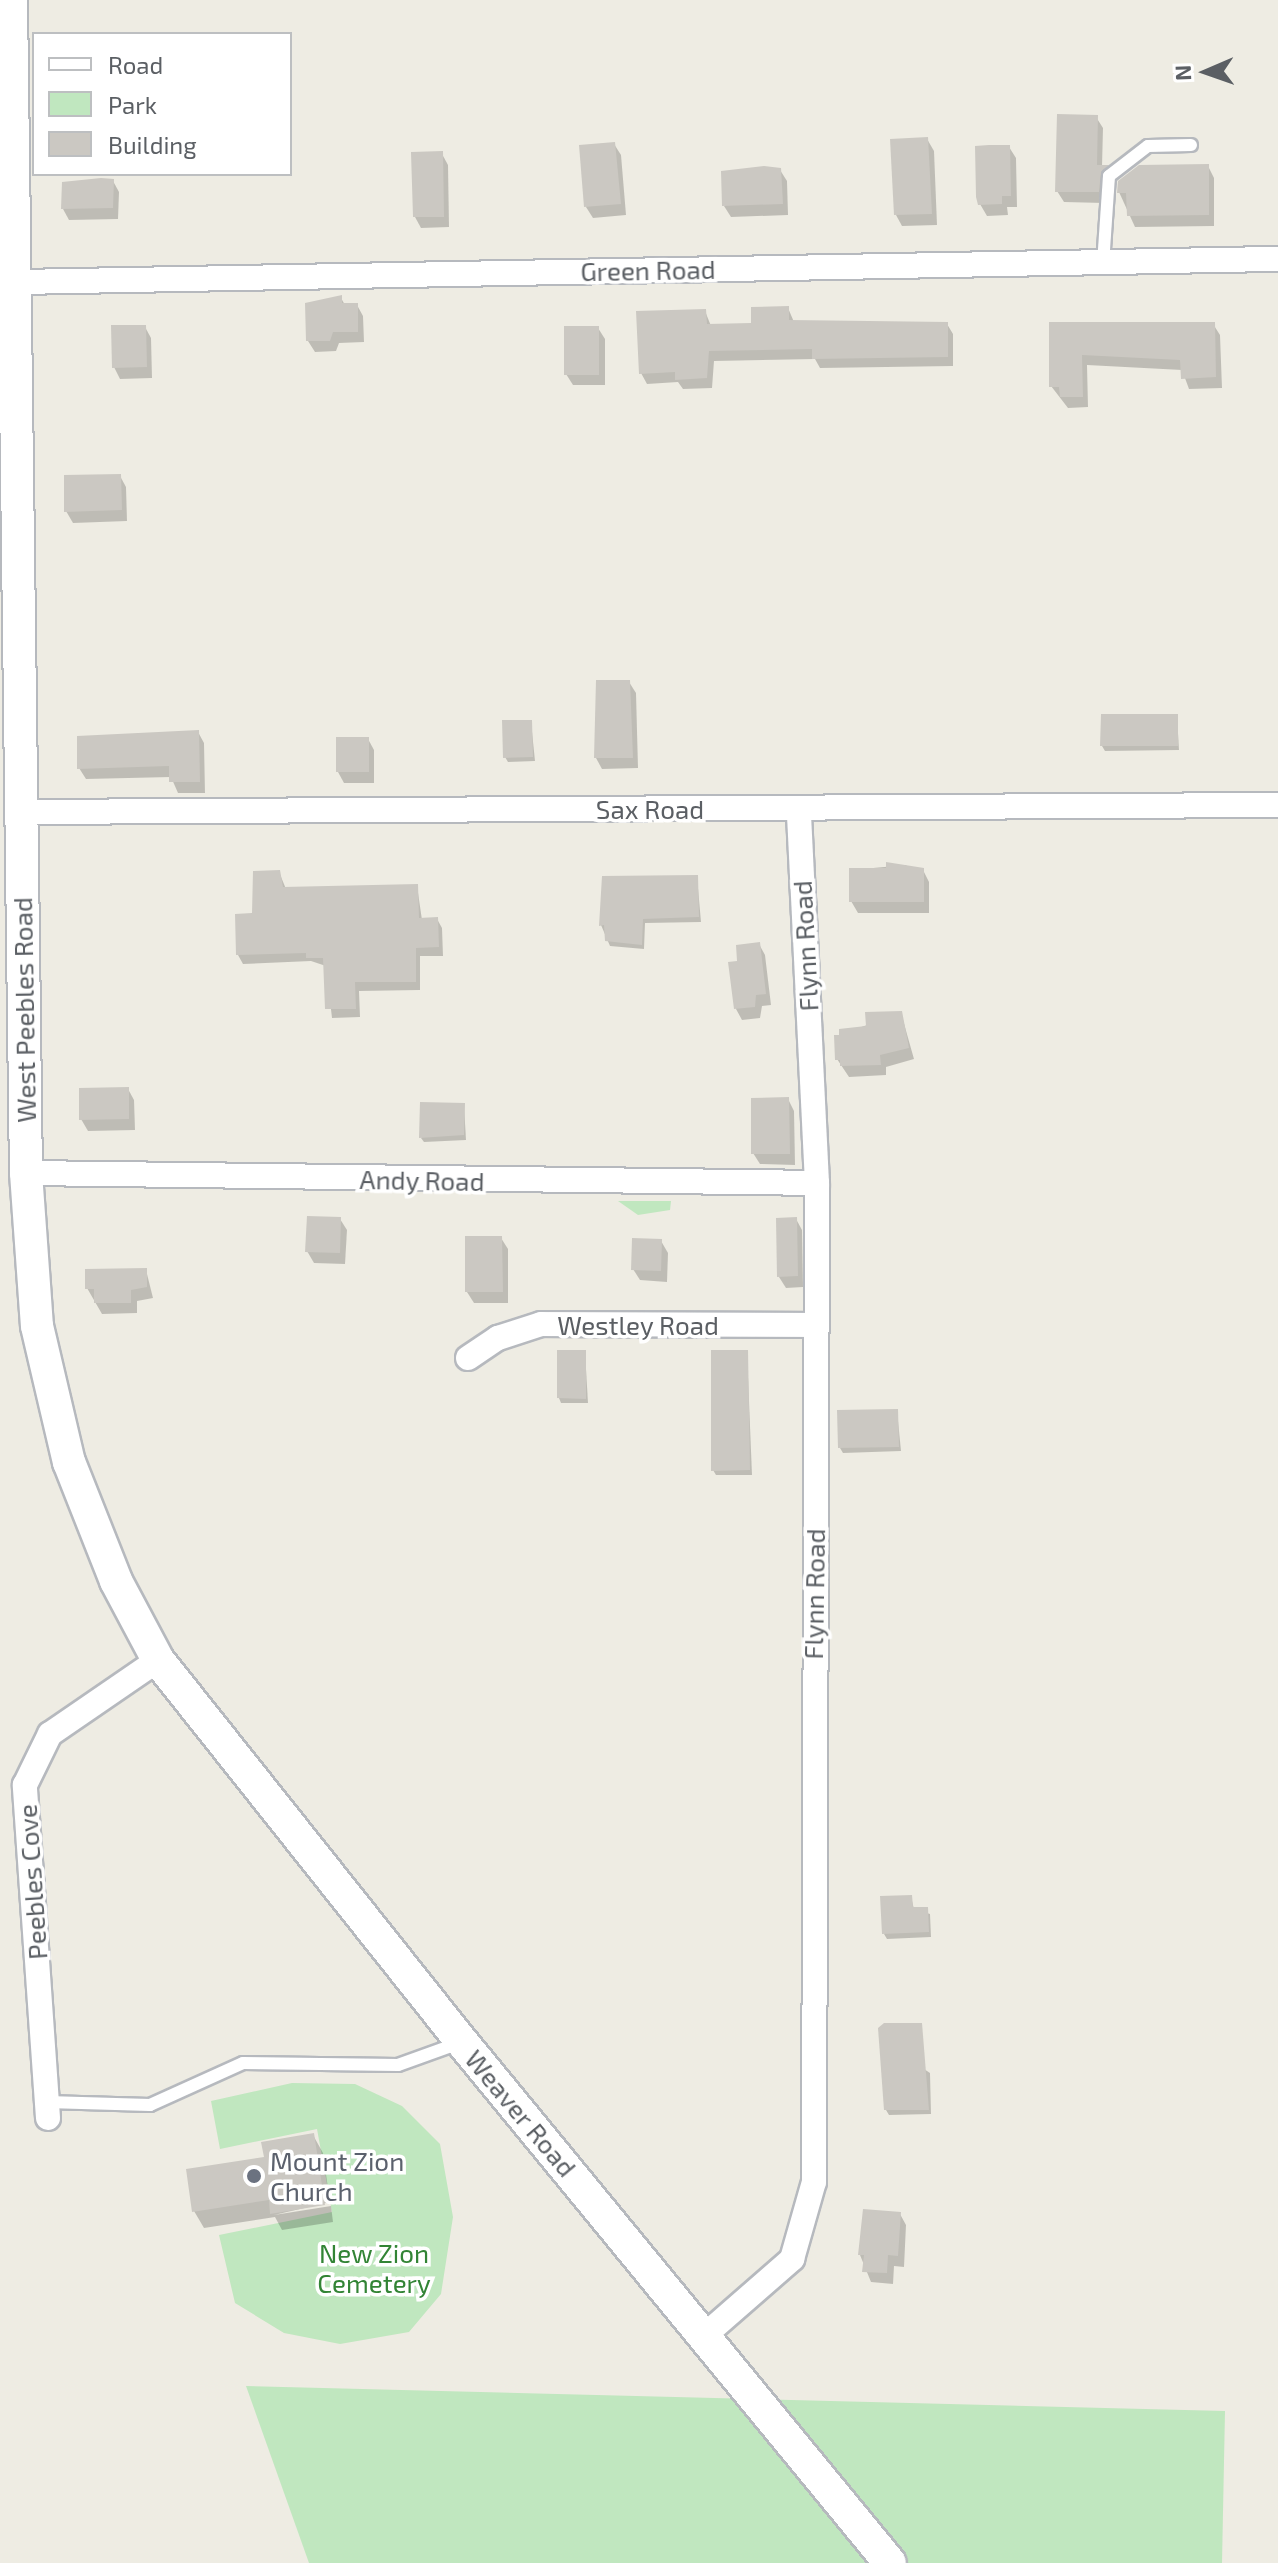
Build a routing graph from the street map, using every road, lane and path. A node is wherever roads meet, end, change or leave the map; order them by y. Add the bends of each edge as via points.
1 (11, 0) edge
2 (1191, 145) dead end
3 (1278, 259) edge
4 (1103, 264) junction
5 (18, 282) junction
6 (9, 415) edge
7 (1278, 805) edge
8 (799, 809) junction
9 (21, 812) junction
10 (26, 1173) junction
11 (817, 1183) junction
12 (817, 1325) junction
13 (468, 1358) dead end
14 (158, 1660) junction
15 (462, 2042) junction
16 (48, 2110) joint
17 (705, 2335) junction
18 (890, 2563) edge

1 - 5 main road, West Peebles Road
2 - 4 lane via 1148,146 1109,176
3 - 4 street, Green Road
4 - 5 street, Green Road
5 - 6 main road, West Peebles Road
6 - 9 main road, West Peebles Road
7 - 8 street, Sax Road
8 - 9 street, Sax Road
8 - 11 street, Flynn Road
9 - 10 main road, West Peebles Road
10 - 11 street, Andy Road
10 - 14 main road, West Peebles Road via 37,1326 58,1427 96,1534
11 - 12 street, Flynn Road
12 - 13 street, Westley Road via 541,1324 498,1338
12 - 17 street, Flynn Road via 814,2182 792,2259
14 - 15 main road, Weaver Road
14 - 16 street, Peebles Cove via 50,1734 25,1785
15 - 16 lane via 398,2065 243,2063 150,2105
15 - 17 main road, Weaver Road
17 - 18 main road, Weaver Road

